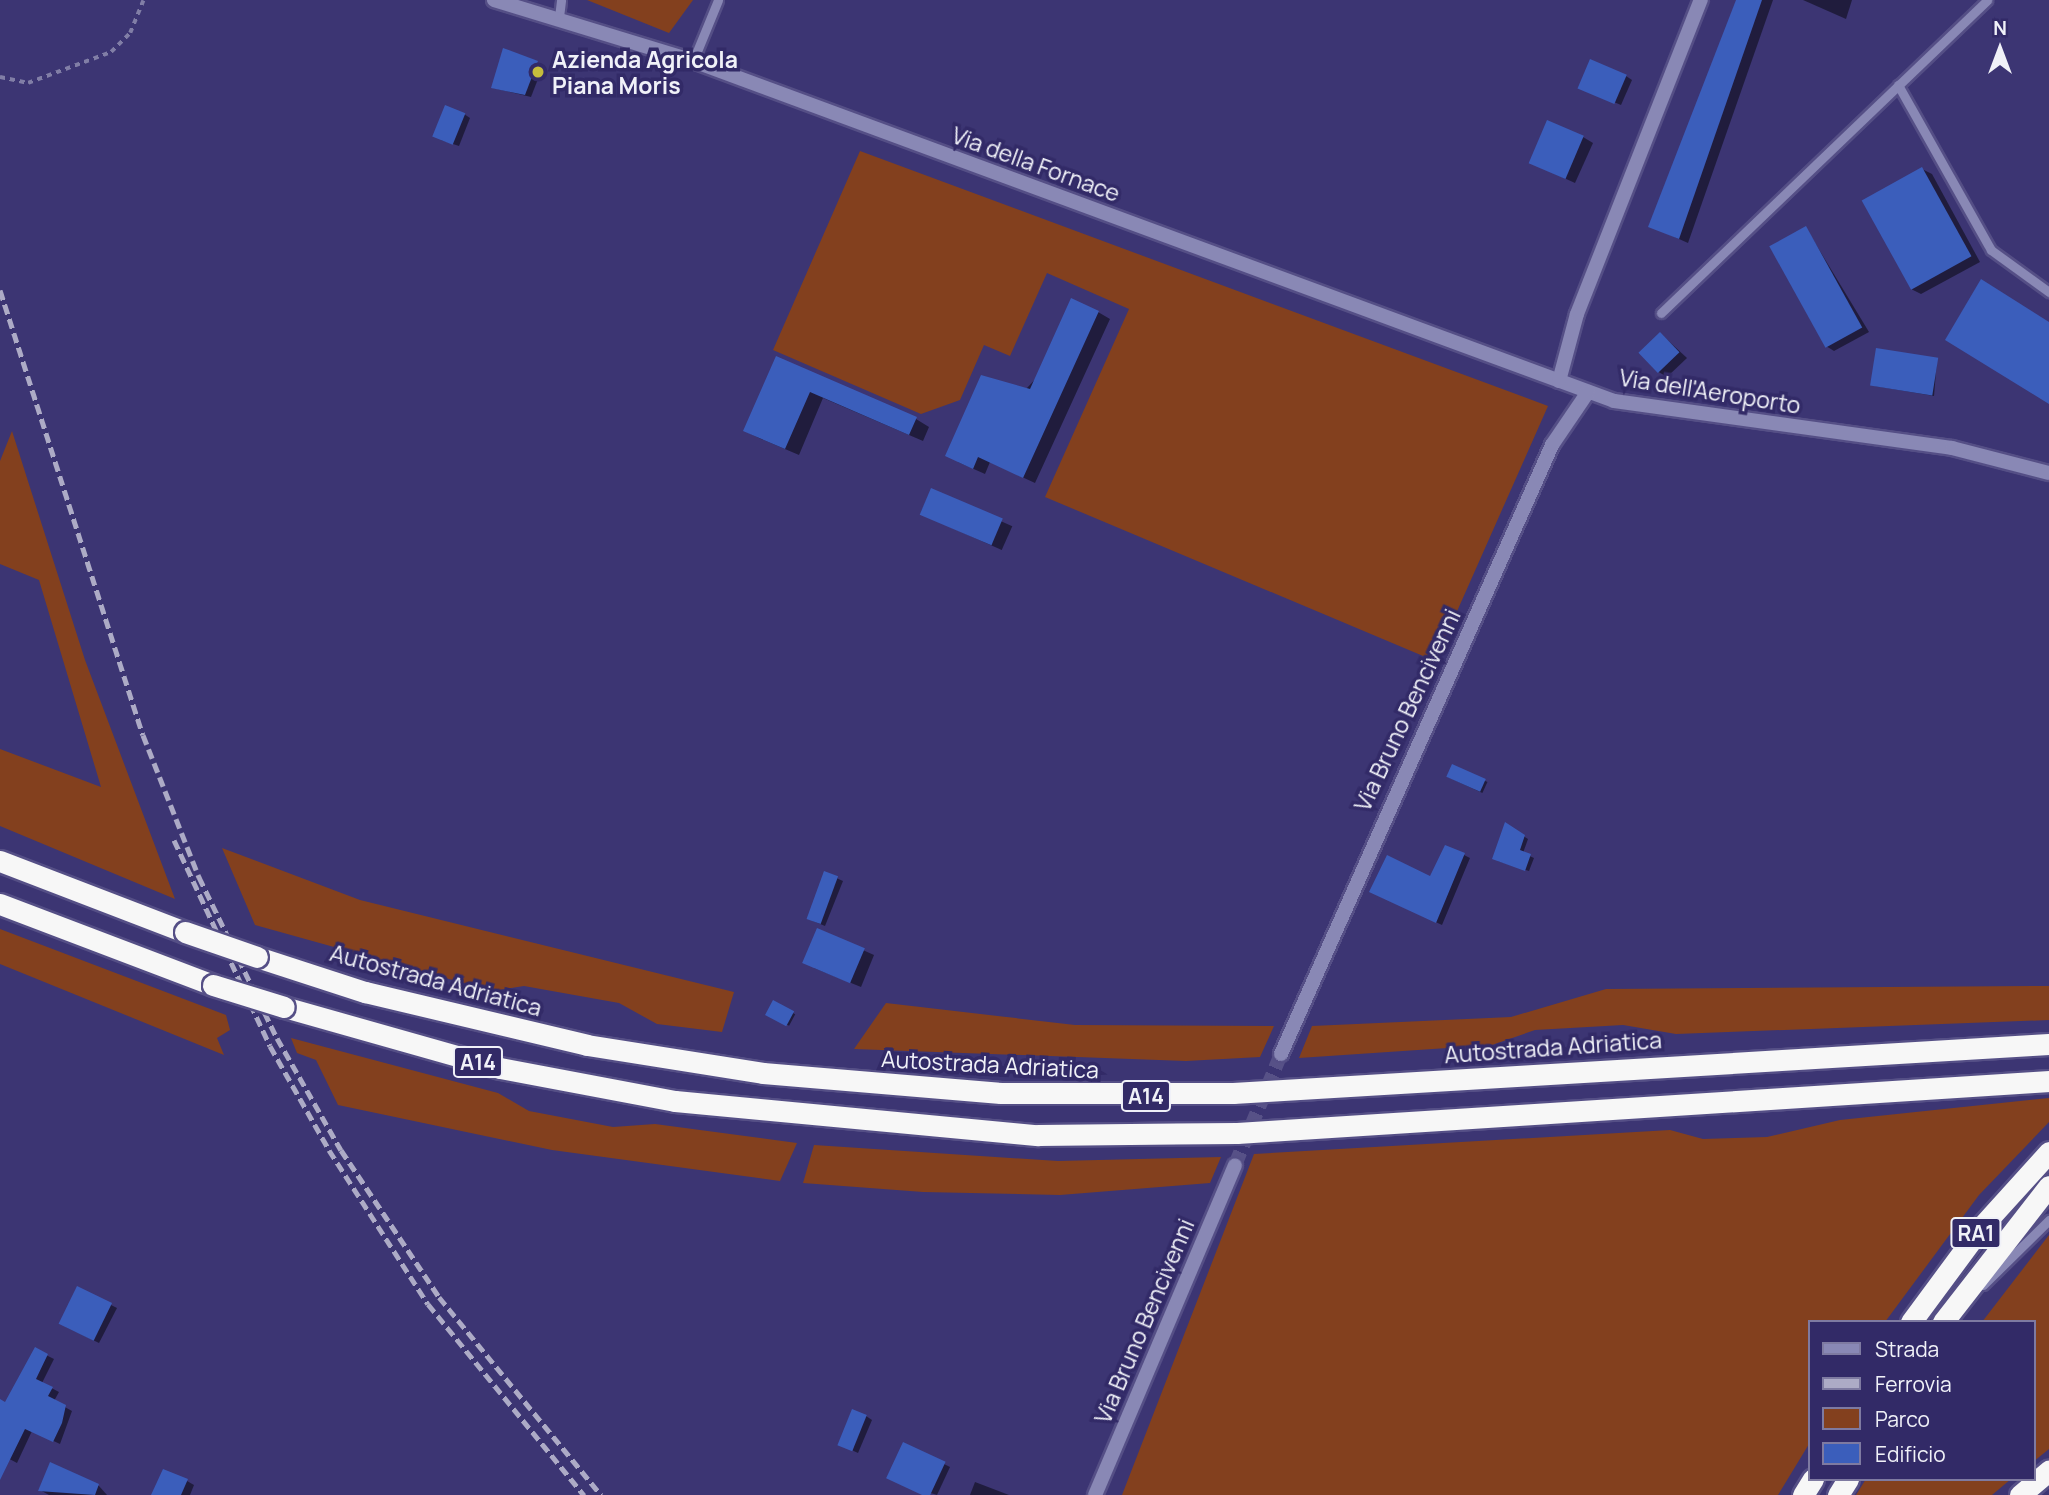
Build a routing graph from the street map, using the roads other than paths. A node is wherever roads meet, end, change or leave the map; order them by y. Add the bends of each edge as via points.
1 (494, 0) edge
2 (561, 0) edge
3 (718, 0) edge
4 (1701, 0) edge
5 (1987, 0) edge
6 (559, 17) junction
7 (693, 61) junction
8 (1898, 85) junction
9 (2049, 292) edge
10 (1661, 313) dead end
11 (1559, 381) junction
12 (1588, 392) junction
13 (2049, 473) edge
14 (0, 861) edge
15 (0, 904) edge
16 (2049, 1044) edge
17 (1281, 1054) tunnel mouth
18 (2049, 1081) edge
19 (2049, 1152) edge
20 (1235, 1165) tunnel mouth
21 (2049, 1186) edge
22 (2049, 1220) edge
23 (1912, 1320) edge
24 (1945, 1320) edge
25 (1954, 1320) edge
26 (2049, 1472) edge
27 (1095, 1495) edge
28 (2020, 1495) edge

1 - 6 street, Via della Fornace
2 - 6 lane
3 - 7 lane
4 - 11 street via 1577,314
5 - 8 lane
6 - 7 street, Via della Fornace
7 - 11 street, Via della Fornace
8 - 9 lane via 1991,250
8 - 10 lane
11 - 12 street, Via dell'Aeroporto
12 - 13 street, Via dell'Aeroporto via 1664,412 1982,453
12 - 17 street, Via Bruno Bencivenni via 1552,444
14 - 16 highway, Autostrada Adriatica / A14, bridge via 185,932 365,992 587,1045 763,1073 1001,1093 1233,1093
15 - 18 highway, A14, bridge via 213,985 500,1068 675,1101 1025,1134 1237,1133
19 - 23 highway, RA1 via 1982,1226
20 - 27 street, Via Bruno Bencivenni
21 - 24 highway
22 - 25 lane
26 - 28 highway

